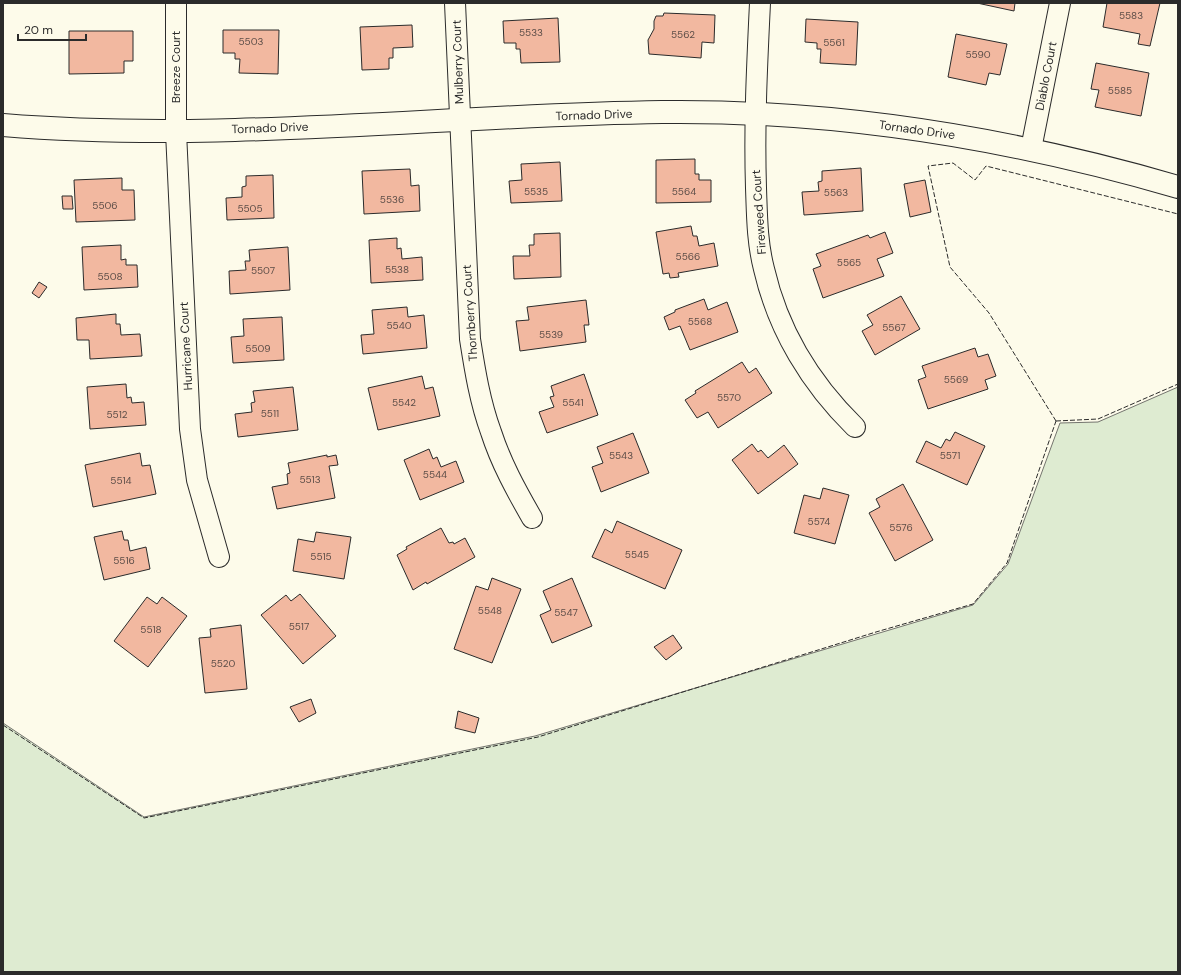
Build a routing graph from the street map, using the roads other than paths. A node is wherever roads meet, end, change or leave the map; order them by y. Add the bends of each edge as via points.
1 (176, 3) edge
2 (455, 3) edge
3 (760, 3) edge
4 (1060, 3) edge
5 (755, 114) junction
6 (460, 120) junction
7 (3, 125) edge
8 (176, 132) junction
9 (1031, 149) junction
10 (1178, 186) edge
11 (856, 427) dead end
12 (532, 518) dead end
13 (219, 557) dead end

1 - 8 street, Breeze Court
2 - 6 street, Mulberry Court
3 - 5 street, Fireweed Court
4 - 9 street, Diablo Court
5 - 6 street, Tornado Drive via 663,112
5 - 9 street, Tornado Drive via 938,132
5 - 11 street, Fireweed Court via 757,231 764,269 776,308 794,348 816,383
6 - 8 street, Tornado Drive
6 - 12 street, Thornberry Court via 470,339 478,387 491,433 505,467
7 - 8 street, Tornado Drive via 65,130
8 - 13 street, Hurricane Court via 190,429 197,480
9 - 10 street, Tornado Drive via 1116,168

